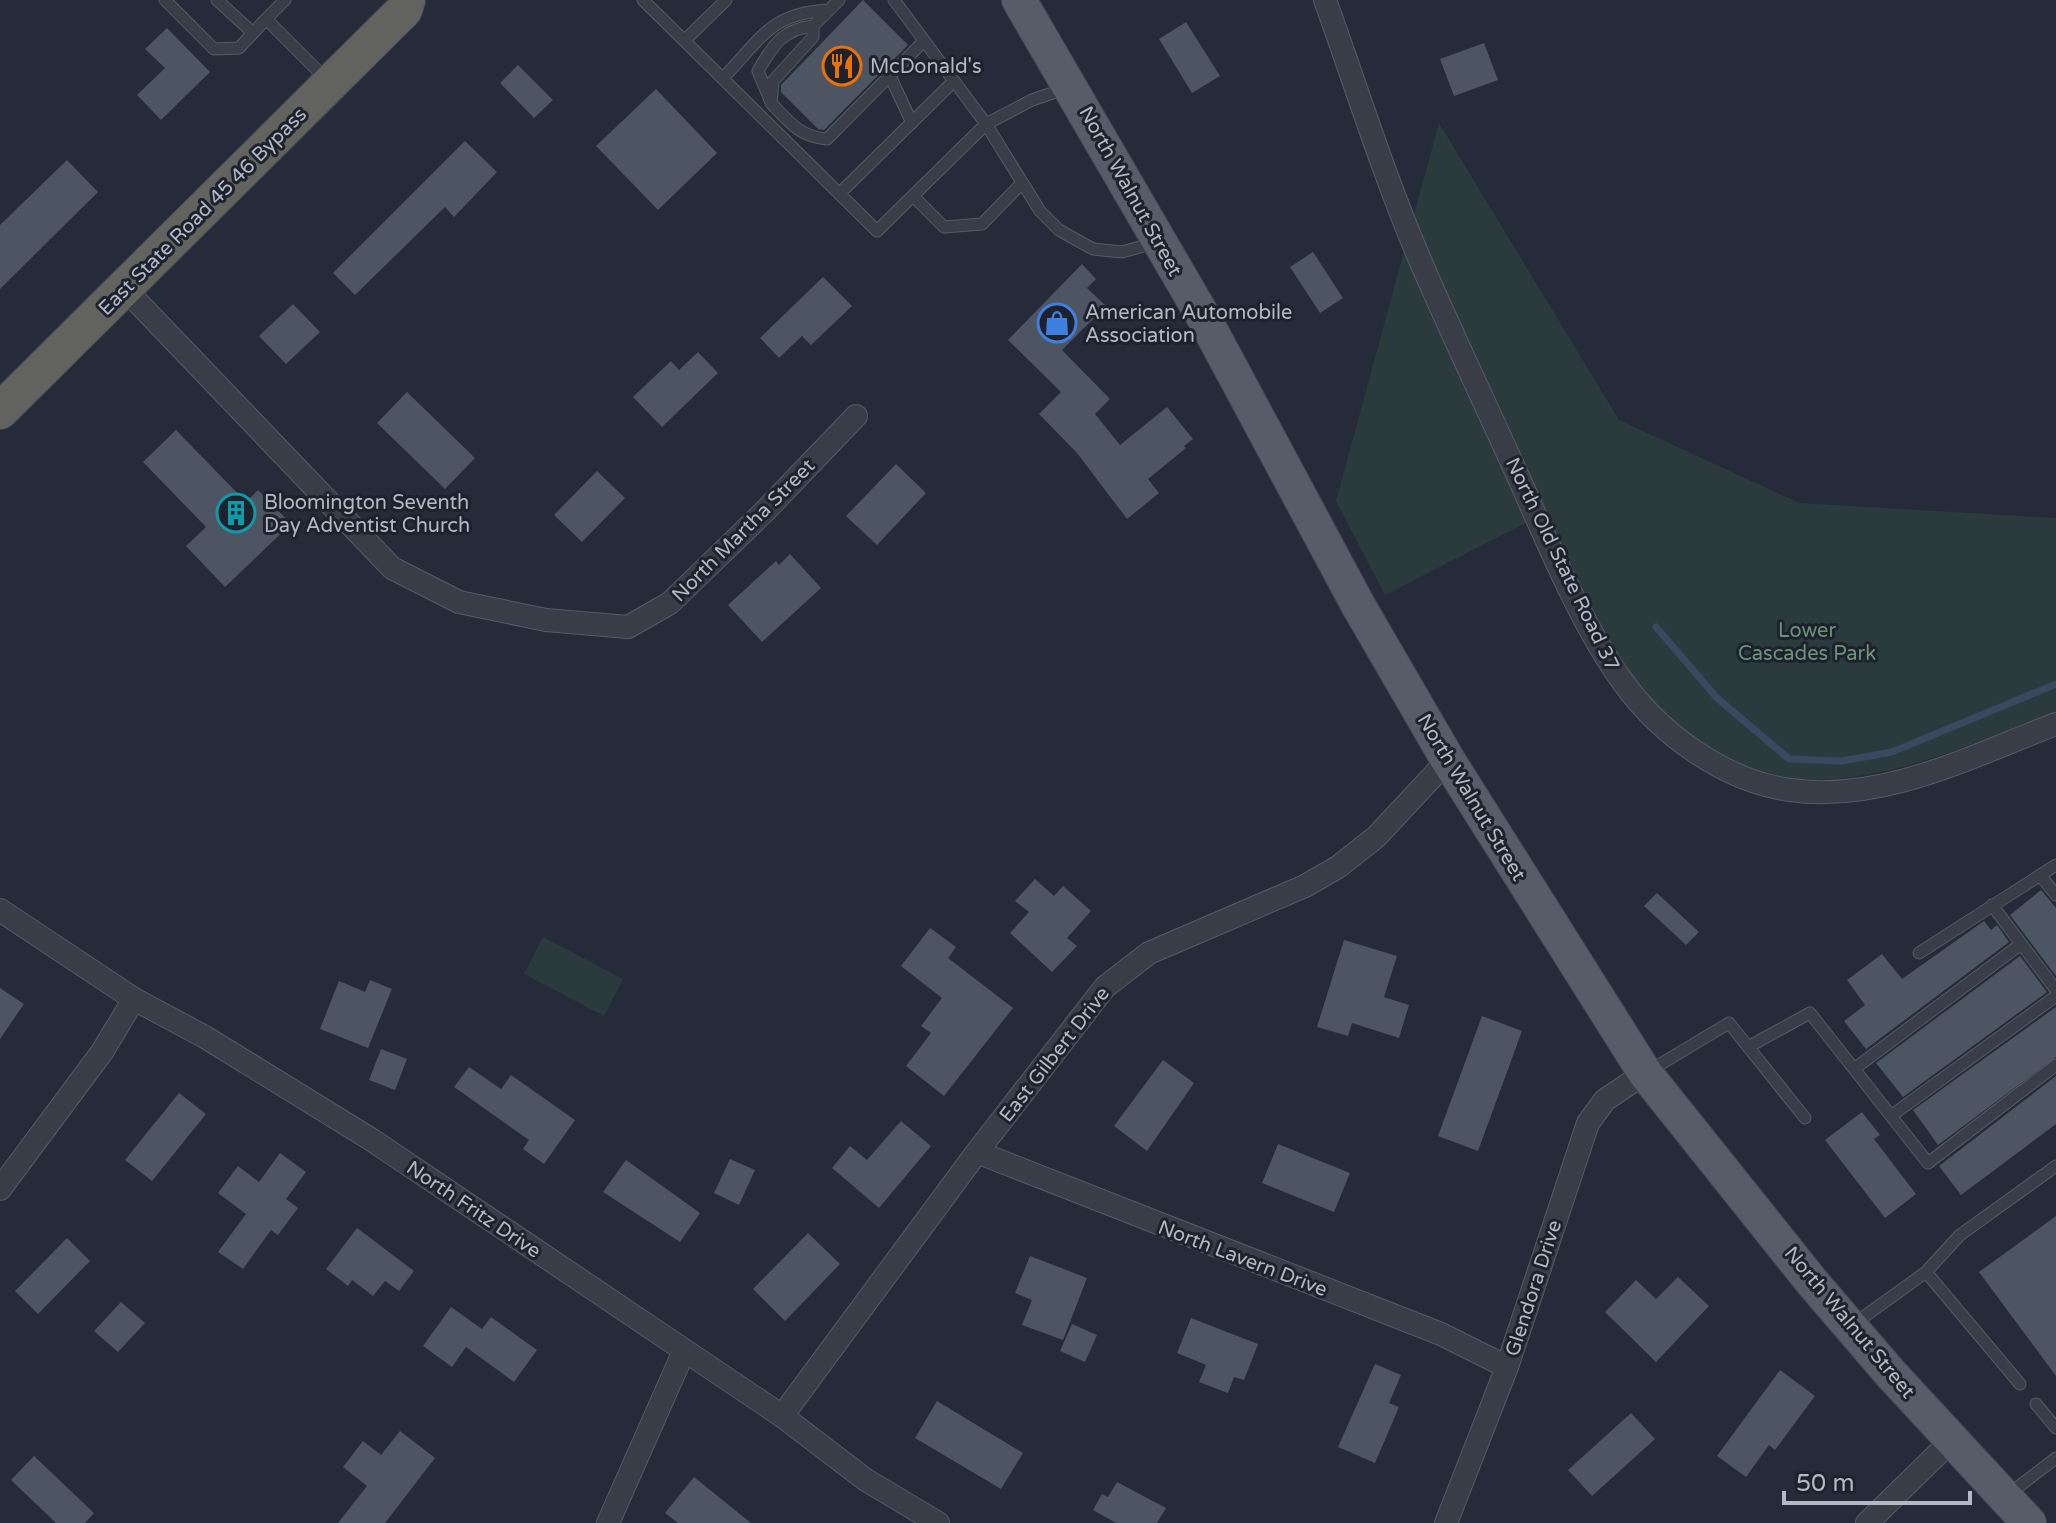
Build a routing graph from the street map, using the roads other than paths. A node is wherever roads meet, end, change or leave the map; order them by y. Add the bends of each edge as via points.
1 (165, 0) edge
2 (217, 0) edge
3 (285, 0) edge
4 (643, 0) edge
5 (726, 0) edge
6 (839, 0) edge
7 (894, 0) edge
8 (1019, 0) edge
9 (1325, 0) edge
10 (416, 3) edge
11 (829, 10) junction
12 (266, 19) junction
13 (813, 26) junction
14 (253, 33) junction
15 (685, 40) junction
16 (924, 41) junction
17 (890, 76) junction
18 (723, 78) junction
19 (954, 81) junction
20 (330, 84) junction
21 (1072, 86) junction
22 (771, 103) junction
23 (912, 123) junction
24 (986, 124) junction
25 (1022, 183) junction
26 (839, 194) junction
27 (913, 196) junction
28 (1159, 242) junction
29 (124, 288) junction
30 (0, 411) edge
31 (856, 416) dead end
32 (2056, 724) edge
33 (1448, 760) junction
34 (2056, 865) edge
35 (2040, 875) junction
36 (2056, 895) edge
37 (1992, 905) junction
38 (0, 910) edge
39 (2021, 944) junction
40 (1919, 953) dead end
41 (2056, 993) edge
42 (134, 999) junction
43 (1748, 1047) junction
44 (2056, 1065) edge
45 (1854, 1069) junction
46 (1645, 1073) junction
47 (1891, 1116) junction
48 (1805, 1118) dead end
49 (977, 1152) junction
50 (2056, 1166) edge
51 (0, 1189) edge
52 (1926, 1272) junction
53 (1850, 1326) junction
54 (684, 1351) junction
55 (1507, 1367) junction
56 (2020, 1384) dead end
57 (2036, 1404) dead end
58 (782, 1416) junction
59 (2056, 1428) edge
60 (1952, 1440) junction
61 (2056, 1458) edge
62 (2005, 1497) junction
63 (608, 1523) edge
64 (938, 1523) edge
65 (1446, 1523) edge
66 (1867, 1523) edge
67 (2029, 1523) edge

1 - 14 lane via 214,49 239,48
2 - 14 lane
3 - 12 lane
4 - 15 lane
5 - 15 lane
6 - 11 lane
7 - 16 lane
8 - 21 main road, North Walnut Street
9 - 32 street, North Old State Road 37 via 1419,259 1607,658 1646,709 1690,747 1733,772 1760,783 1818,792 1847,792 1922,775
10 - 20 highway, East State Road 45 46 Bypass
11 - 13 lane
11 - 18 lane via 780,19
12 - 14 lane
12 - 20 lane
13 - 22 lane via 813,37 773,81
13 - 22 lane via 793,28 758,71
15 - 18 lane
16 - 17 lane
16 - 19 lane
17 - 22 lane via 827,139 809,138
17 - 23 lane
18 - 26 lane
19 - 23 lane
19 - 24 lane
20 - 29 highway, East State Road 45 46 Bypass
21 - 24 lane
21 - 28 main road, North Walnut Street
23 - 26 lane
24 - 25 lane
24 - 27 lane
25 - 27 lane via 982,224 944,227
25 - 28 lane via 1049,220 1093,249 1122,252
26 - 27 lane via 877,231
28 - 33 main road, North Walnut Street
29 - 30 highway, East State Road 45 46 Bypass
29 - 31 street, North Martha Street via 392,568 459,602 546,620 628,627 670,603
33 - 46 main road, North Walnut Street
33 - 49 street, East Gilbert Drive via 1376,837 1338,867 1127,967 1084,1011
34 - 35 lane
35 - 36 lane
35 - 37 lane
37 - 39 lane
37 - 40 lane
38 - 42 street, North Fritz Drive
39 - 41 lane
39 - 45 lane
41 - 47 lane
42 - 51 street via 89,1070
42 - 54 street, North Fritz Drive via 372,1140
43 - 45 lane via 1810,1013
43 - 46 lane via 1729,1023
43 - 48 lane
44 - 47 lane via 1928,1163
45 - 47 lane
46 - 53 main road, North Walnut Street
46 - 55 street, Glendora Drive via 1605,1100 1588,1123
49 - 55 street, North Lavern Drive via 1441,1334
49 - 58 street, East Gilbert Drive
50 - 52 lane via 1960,1235
52 - 53 lane
52 - 56 lane
53 - 60 main road, North Walnut Street
54 - 58 street, North Fritz Drive
54 - 63 street
55 - 65 street, Glendora Drive
57 - 59 lane
58 - 64 street, North Fritz Drive via 866,1480
60 - 62 main road, North Walnut Street
60 - 66 street
61 - 62 lane
62 - 67 main road, North Walnut Street

